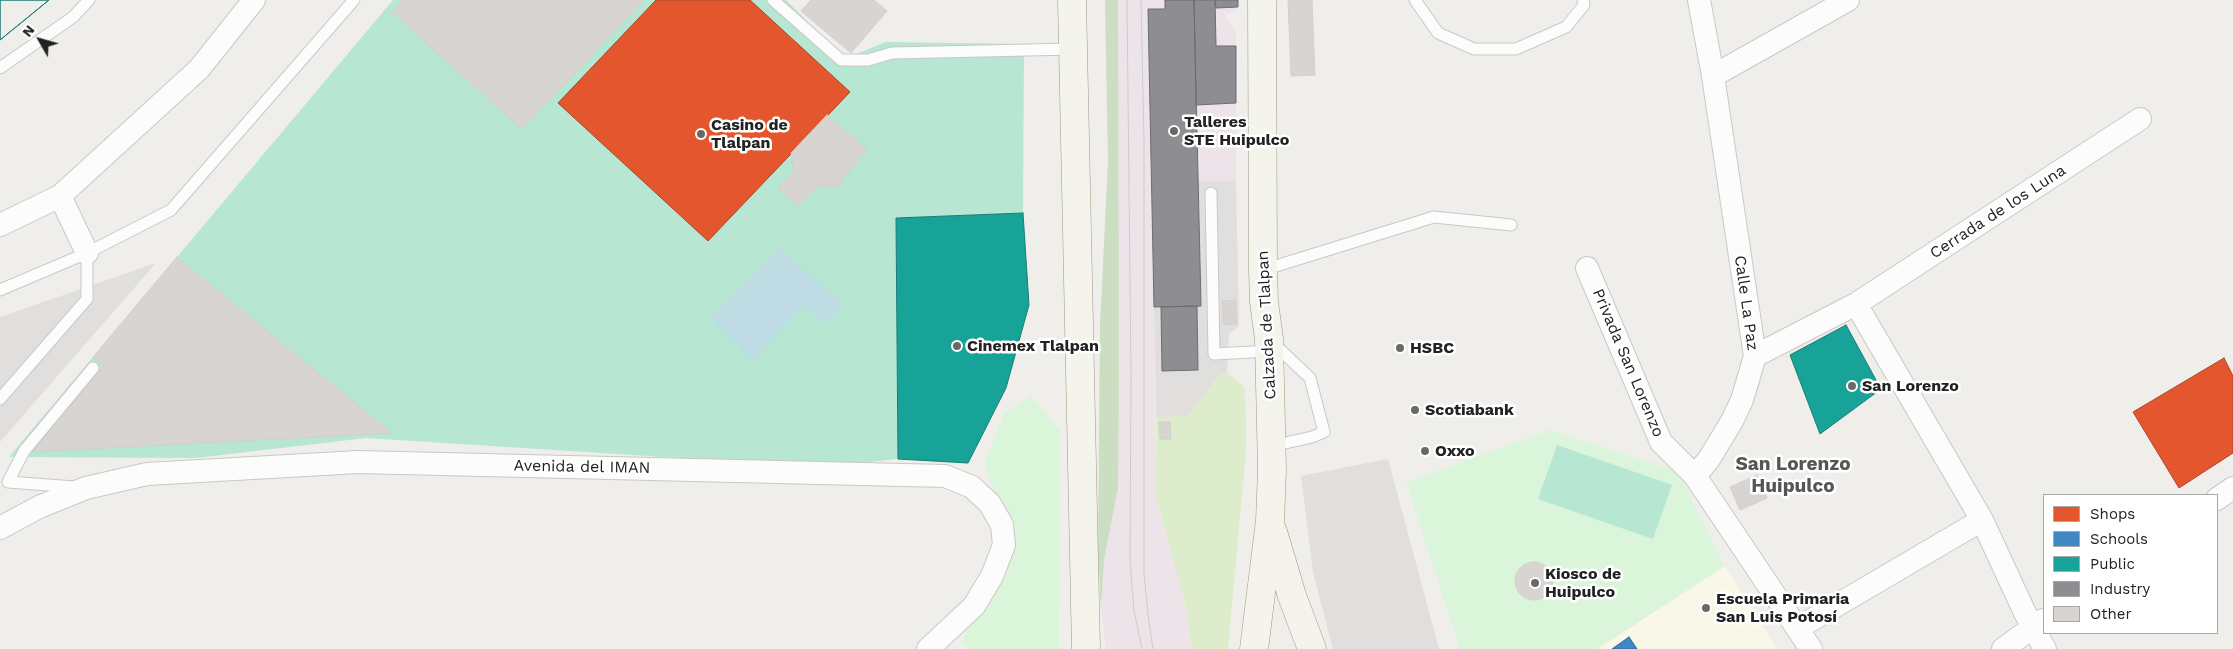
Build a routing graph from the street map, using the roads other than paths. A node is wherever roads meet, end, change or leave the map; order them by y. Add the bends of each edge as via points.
1 (89, 0) edge
2 (254, 0) edge
3 (354, 0) edge
4 (773, 0) edge
5 (1072, 0) edge
6 (1262, 0) edge
7 (1415, 0) edge
8 (1584, 0) edge
9 (1699, 0) edge
10 (1848, 0) edge
11 (1073, 49) junction
12 (0, 68) edge
13 (1713, 76) junction
14 (2140, 119) dead end
15 (1212, 193) dead end
16 (60, 196) junction
17 (0, 225) edge
18 (1511, 225) dead end
19 (87, 253) junction
20 (1587, 268) dead end
21 (1263, 270) junction
22 (0, 290) edge
23 (1856, 304) junction
24 (1270, 345) junction
25 (1755, 356) junction
26 (93, 368) dead end
27 (0, 399) edge
28 (1272, 446) junction
29 (1695, 476) junction
30 (86, 488) junction
31 (2233, 488) edge
32 (2218, 498) edge
33 (1982, 520) junction
34 (1270, 521) junction
35 (0, 528) edge
36 (2038, 623) edge
37 (1798, 628) junction
38 (928, 649) edge
39 (1086, 649) edge
40 (1254, 649) edge
41 (1312, 649) edge
42 (1811, 649) edge
43 (2003, 649) edge
44 (2045, 649) edge

1 - 12 lane via 73,17
2 - 16 street via 199,69
3 - 19 lane via 170,210
4 - 11 lane via 842,60 868,60 892,53
5 - 11 main road
6 - 21 main road, Calzada de Tlalpan
7 - 8 lane via 1438,33 1474,49 1516,49 1566,27 1584,5
9 - 13 street, Calle La Paz
10 - 13 street
11 - 39 main road
13 - 25 street, Calle La Paz
14 - 23 street, Cerrada de los Luna
15 - 24 lane via 1214,354
16 - 17 street
16 - 19 street
18 - 21 lane via 1434,217
19 - 22 lane
19 - 27 lane via 87,299
20 - 29 street, Privada San Lorenzo via 1661,442
21 - 24 main road, Calzada de Tlalpan
23 - 25 street, Cerrada de los Luna
23 - 33 street
24 - 28 main road, Calzada de Tlalpan
24 - 28 lane via 1310,378 1324,432
25 - 29 street, Calle La Paz via 1732,421
26 - 30 lane via 24,451 8,482
28 - 34 main road, Calzada de Tlalpan
29 - 37 street
30 - 35 street, Avenida del IMAN via 39,507
30 - 38 street, Avenida del IMAN via 147,474 358,462 945,476 972,487 990,504 1002,525 1004,544 992,576 974,606
31 - 32 street
33 - 36 street
33 - 37 street
34 - 40 main road, Calzada de Tlalpan
34 - 41 main road
36 - 43 street
36 - 44 street
37 - 42 street

